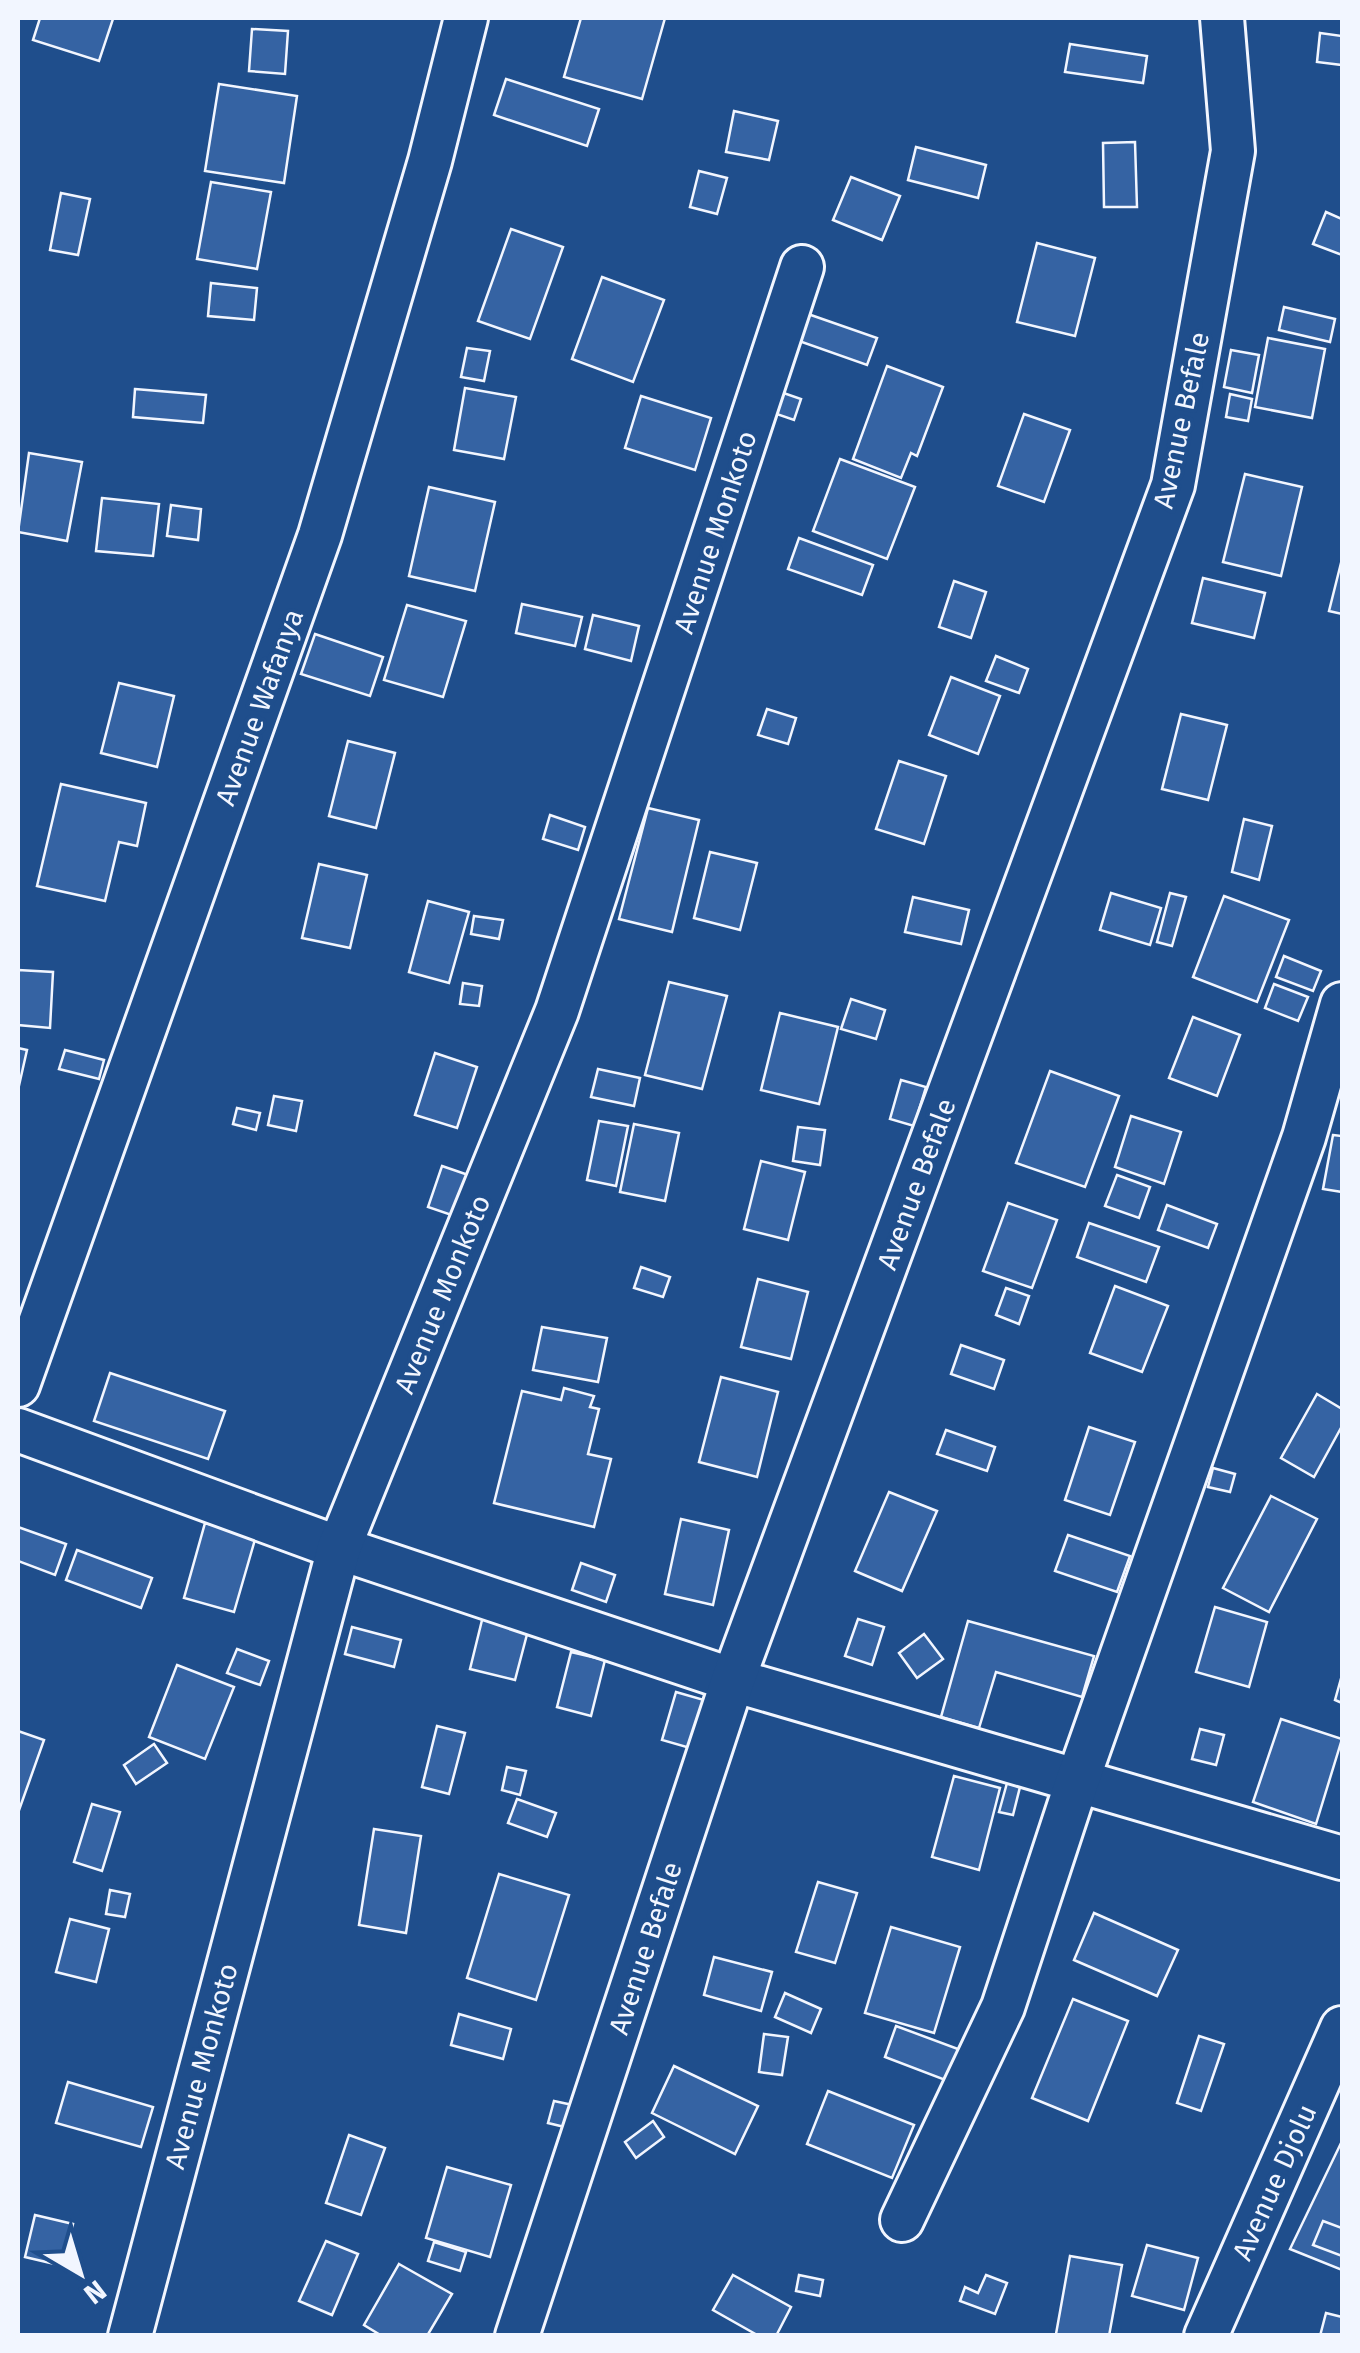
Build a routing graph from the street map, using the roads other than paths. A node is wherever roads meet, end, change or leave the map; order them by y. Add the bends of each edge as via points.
1 (466, 18) edge
2 (1222, 18) edge
3 (802, 267) dead end
4 (1342, 1004) edge
5 (18, 1385) edge
6 (18, 1430) edge
7 (339, 1548) junction
8 (734, 1680) junction
9 (1076, 1782) junction
10 (1342, 1858) edge
11 (1342, 2028) edge
12 (902, 2220) dead end
13 (130, 2336) edge
14 (518, 2336) edge
15 (1206, 2336) edge

1 - 5 street, Avenue Wafanya via 320,536
2 - 8 street, Avenue Befale via 1233,151 1173,485
3 - 7 street, Avenue Monkoto via 558,1011
4 - 9 street via 1304,1138
6 - 7 street
7 - 8 street
7 - 13 street, Avenue Monkoto
8 - 9 street
8 - 14 street, Avenue Befale
9 - 10 street
9 - 12 street via 1003,2007
11 - 15 street, Avenue Djolu

